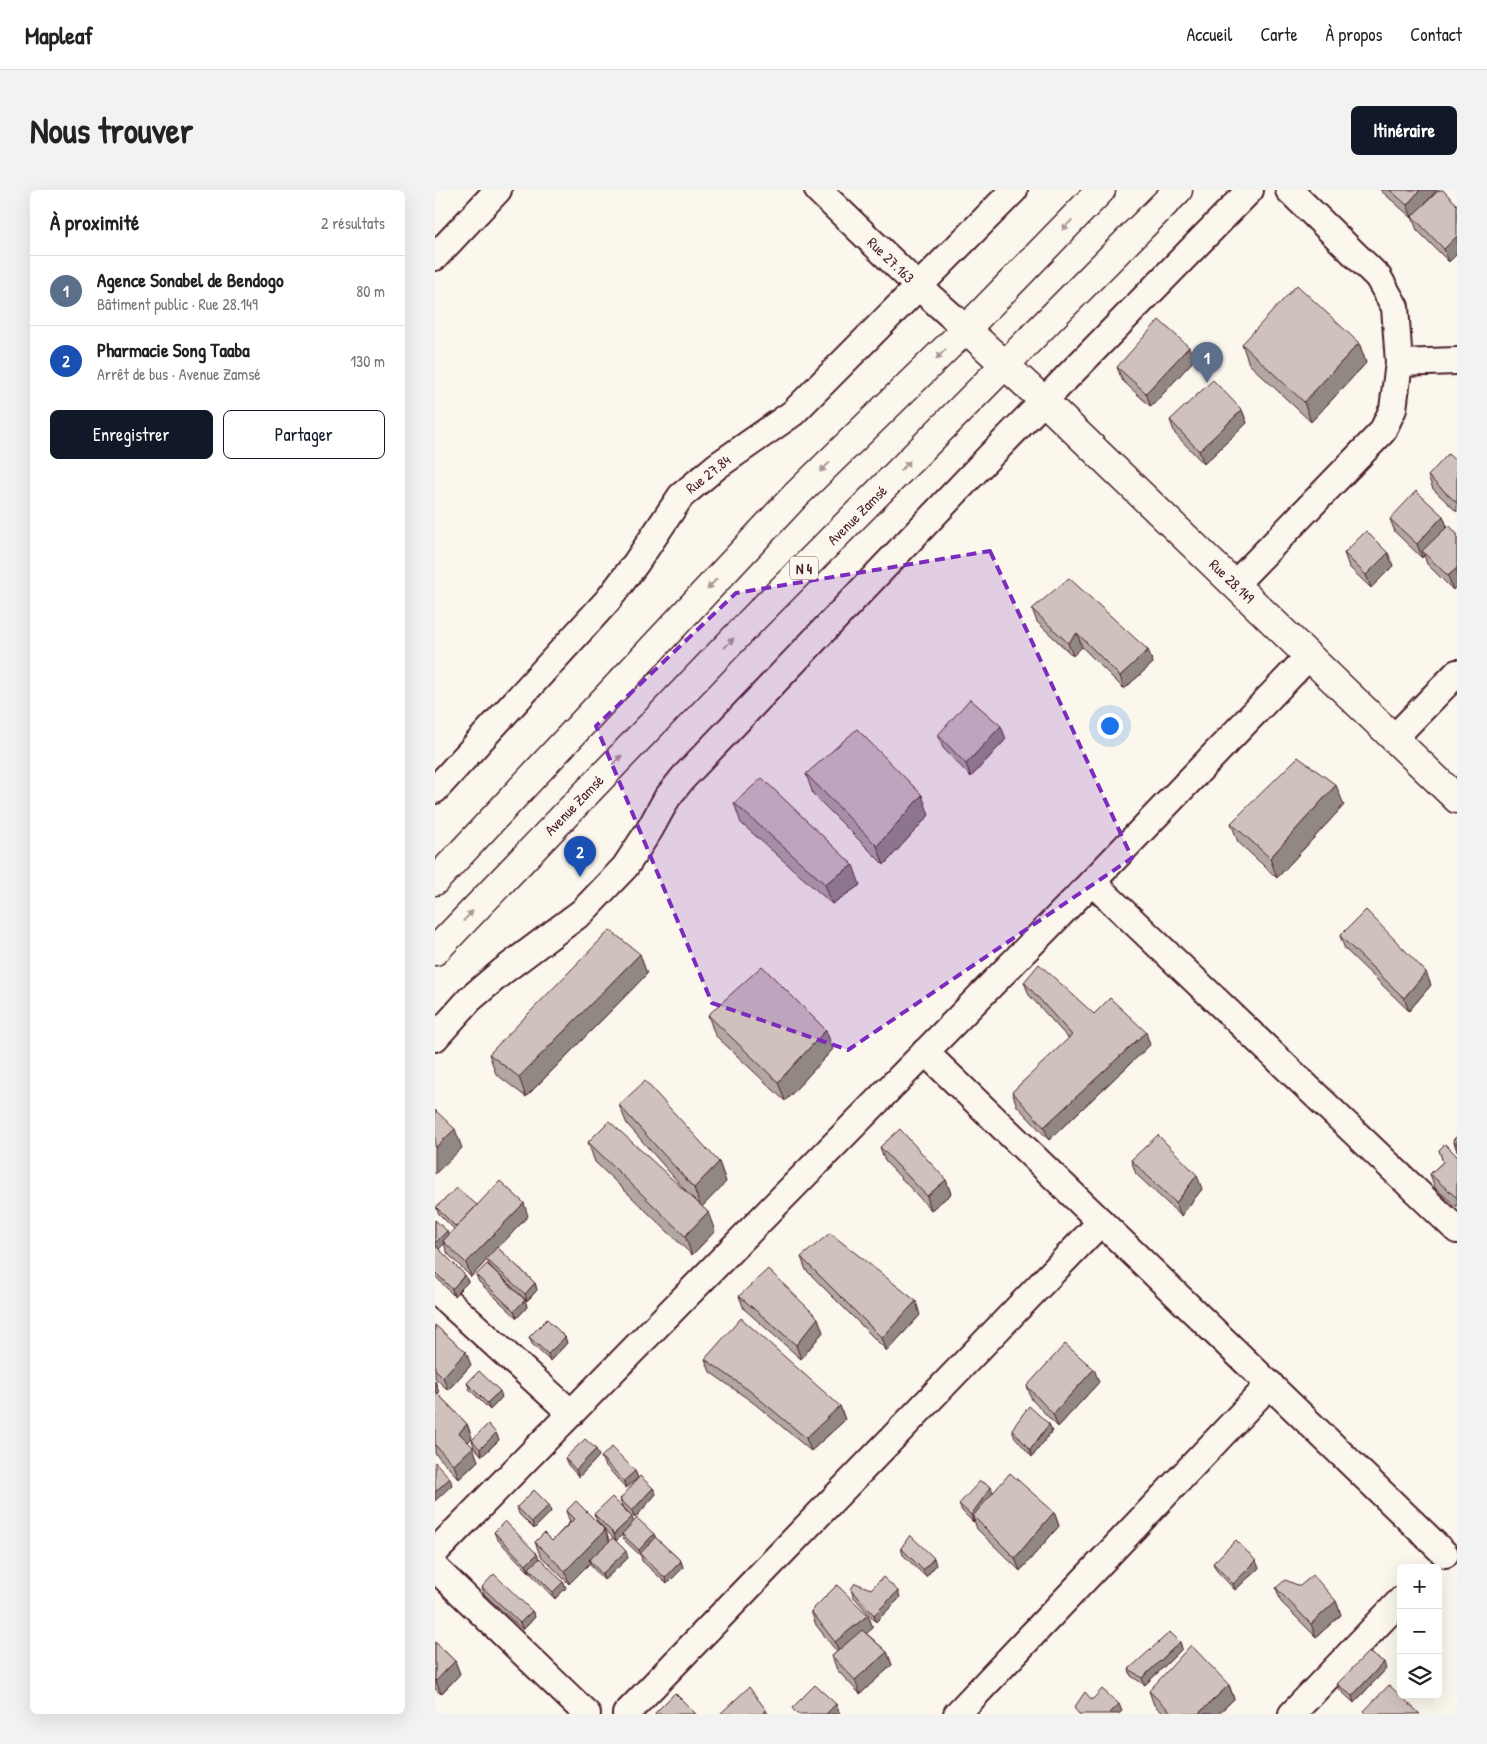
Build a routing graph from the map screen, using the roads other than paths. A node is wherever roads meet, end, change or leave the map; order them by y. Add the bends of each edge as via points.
1 (498, 190) edge
2 (818, 190) edge
3 (1015, 190) edge
4 (1101, 190) edge
5 (1179, 190) edge
6 (1250, 190) edge
7 (1289, 190) edge
8 (435, 257) edge
9 (918, 286) junction
10 (966, 329) junction
11 (1457, 361) edge
12 (1399, 363) junction
13 (1005, 366) junction
14 (1044, 401) junction
15 (1235, 584) junction
16 (1309, 656) junction
17 (1457, 673) edge
18 (1395, 738) junction
19 (435, 790) edge
20 (1457, 799) edge
21 (435, 881) edge
22 (1092, 882) junction
23 (435, 952) edge
24 (435, 1038) edge
25 (925, 1052) junction
26 (1101, 1222) junction
27 (1457, 1230) edge
28 (435, 1290) edge
29 (1270, 1384) junction
30 (571, 1413) junction
31 (435, 1552) edge
32 (1445, 1555) edge
33 (435, 1568) edge
34 (1397, 1604) edge
35 (587, 1714) edge
36 (625, 1714) edge
37 (957, 1714) edge
38 (1292, 1714) edge

1 - 8 street
2 - 9 street, Rue 27.163
3 - 9 street, Rue 27.84
4 -> 10 main road
5 - 13 main road, Avenue Zamsé / N 4
6 - 14 street
7 - 12 street via 1378,277 1395,307
9 - 10 street, Rue 27.163
9 - 19 street, Rue 27.84 via 793,413 717,466 681,496 608,600
10 - 13 main road, Rue 28.149
10 -> 21 main road via 795,496
11 - 12 street
12 - 15 street via 1393,410 1381,432
13 - 14 main road, Rue 28.149
23 -> 13 main road, Avenue Zamsé / N 4 via 754,618
14 - 15 main road, Rue 28.149
14 - 24 street via 683,778 625,867 589,905 470,999
15 - 16 main road, Rue 28.149
16 - 18 main road, Rue 28.149
16 - 22 street
17 - 18 street
18 - 20 main road, Rue 28.149
22 - 25 street
22 - 27 street
25 - 26 street
25 - 30 street
26 - 29 street
26 - 36 street
28 - 30 street
29 - 32 street
29 - 37 street
30 - 31 street
33 - 35 street
34 - 38 street

